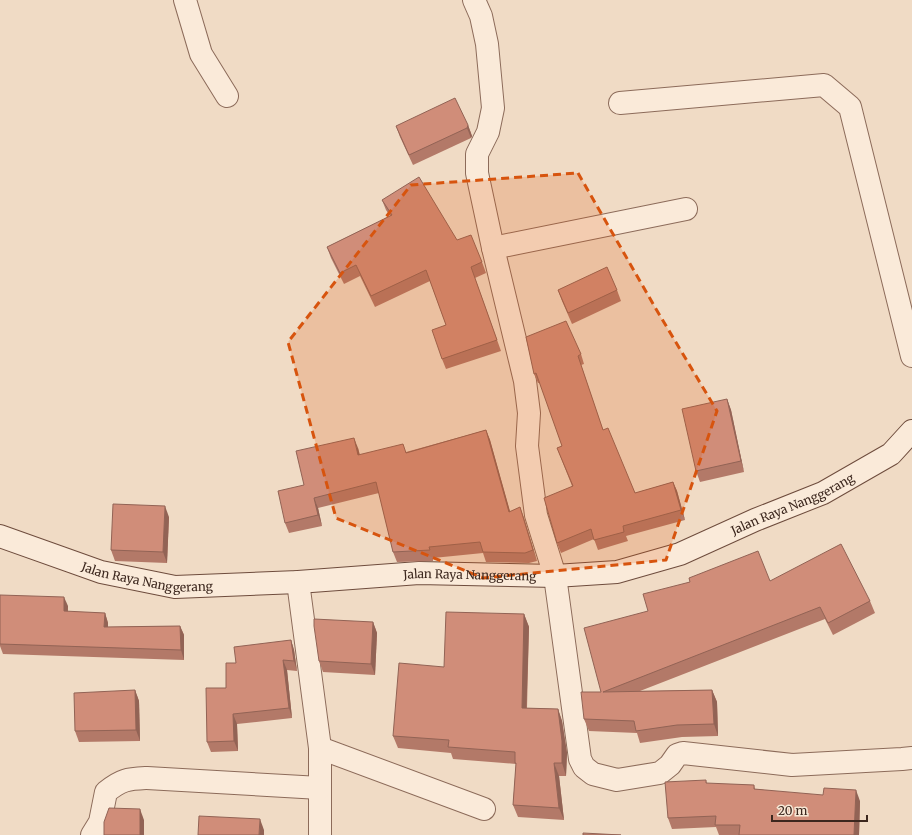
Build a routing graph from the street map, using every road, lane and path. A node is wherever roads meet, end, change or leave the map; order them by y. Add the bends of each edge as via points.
1 (185, 0) edge
2 (474, 0) edge
3 (227, 96) dead end
4 (620, 103) dead end
5 (686, 208) dead end
6 (493, 248) junction
7 (912, 356) edge
8 (912, 432) edge
9 (0, 536) edge
10 (555, 576) junction
11 (298, 582) junction
12 (320, 748) junction
13 (912, 758) edge
14 (320, 788) junction
15 (484, 809) dead end
16 (92, 835) edge
17 (320, 835) edge

1 - 3 street via 201,54
2 - 6 street via 481,16 487,44 493,108 488,132 477,154 477,173
4 - 7 street via 824,85 850,107
5 - 6 street
6 - 10 street via 525,381 529,413 527,446 536,516
8 - 10 street, Jalan Raya Nanggerang via 891,454 823,493 680,554 617,572
9 - 11 street, Jalan Raya Nanggerang via 101,572 175,587
10 - 11 street, Jalan Raya Nanggerang via 419,573
10 - 13 street via 580,760 593,774 617,780 660,773 670,766 677,755 683,753 792,765
11 - 12 street
12 - 14 street
12 - 15 street
14 - 16 street via 128,779 116,783 106,792 100,822
14 - 17 street

